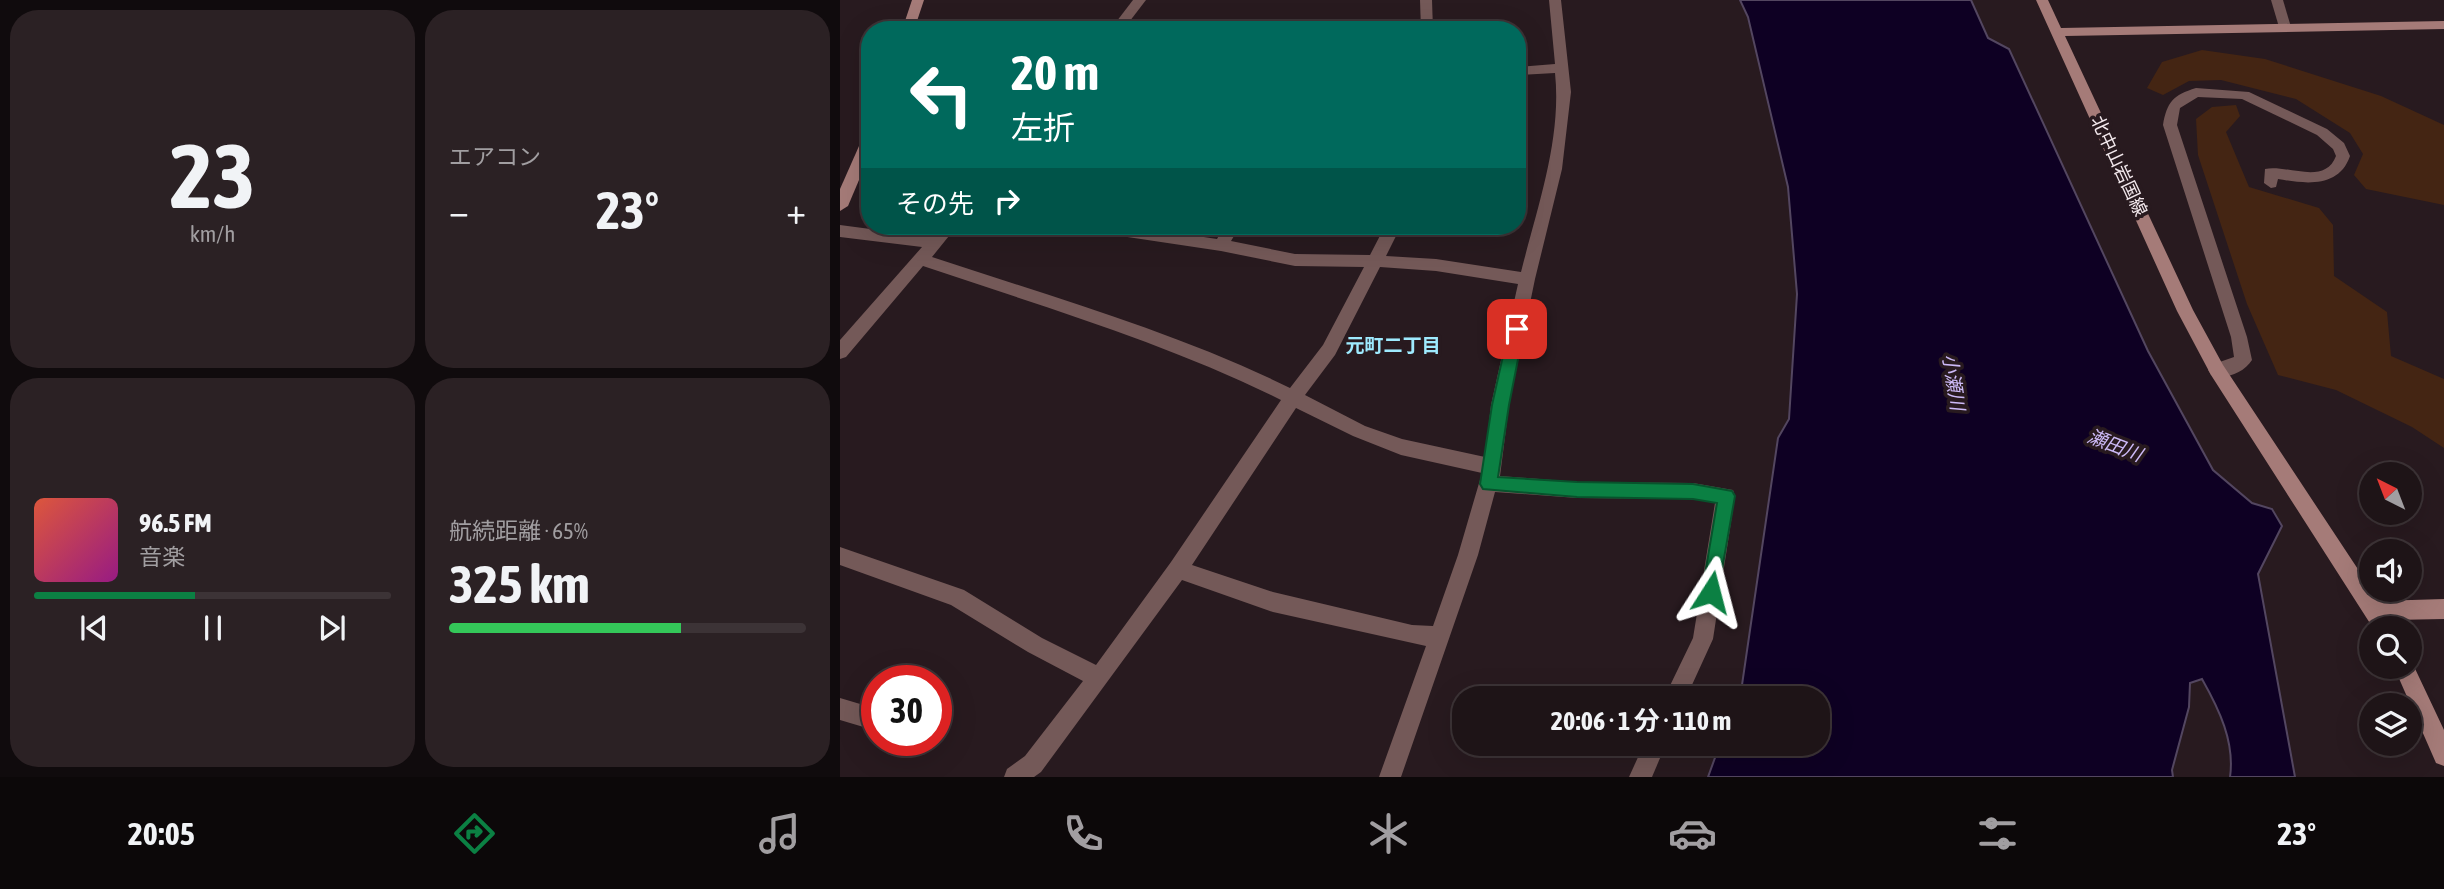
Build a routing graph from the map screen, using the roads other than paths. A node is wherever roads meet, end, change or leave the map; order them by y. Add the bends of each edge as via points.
1 (918, 0) edge
2 (1140, 0) edge
3 (1426, 0) edge
4 (1555, 0) edge
5 (2042, 0) edge
6 (2277, 0) edge
7 (911, 21) edge
8 (1123, 21) edge
9 (1427, 21) edge
10 (2444, 25) edge
11 (2285, 27) junction
12 (2057, 32) junction
13 (1562, 68) junction
14 (1526, 70) edge
15 (861, 158) edge
16 (2271, 183) dead end
17 (840, 206) edge
18 (840, 231) edge
19 (861, 234) edge
20 (871, 235) edge
21 (941, 235) edge
22 (1154, 235) edge
23 (1227, 235) edge
24 (1389, 235) edge
25 (934, 243) junction
26 (1221, 245) junction
27 (920, 259) junction
28 (1376, 261) junction
29 (1527, 279) junction
30 (840, 352) edge
31 (2217, 370) junction
32 (1294, 398) junction
33 (1491, 475) junction
34 (840, 556) edge
35 (1178, 569) junction
36 (2444, 609) edge
37 (2378, 616) edge
38 (2399, 616) edge
39 (1439, 637) junction
40 (1099, 678) junction
41 (2410, 679) edge
42 (1681, 686) edge
43 (840, 709) edge
44 (861, 715) edge
45 (2444, 755) edge
46 (1650, 756) edge
47 (1016, 777) edge
48 (1390, 777) edge
49 (1640, 777) edge

1 - 7 main road
2 - 8 street
3 - 9 street
4 - 13 street
5 - 12 main road, 北中山岩国線
6 - 11 street
10 - 11 main road
11 - 12 main road
12 - 31 main road, 北中山岩国線 via 2185,311
13 - 14 street
13 - 29 street via 1564,92 1555,169
15 - 17 main road
16 - 31 street via 2270,173 2301,178 2329,174 2339,167 2343,156 2339,146 2322,132 2244,96 2196,92 2173,107 2170,125 2243,360
18 - 19 street
20 - 25 street
21 - 25 street
22 - 26 street
23 - 26 street
24 - 28 street
25 - 27 street
26 - 28 street via 1296,260
27 - 30 street
27 - 32 street via 1151,336
28 - 29 street
28 - 32 street via 1329,350
29 - 33 street via 1500,405
31 - 37 main road, 北中山岩国線
32 - 33 street via 1359,431
32 - 35 street
33 - 39 street
33 - 42 street via 1577,490 1693,491 1726,496 1703,639
34 - 40 street via 957,597
35 - 39 street via 1273,602 1412,635
35 - 40 street
36 - 38 main road
39 - 48 street
40 - 47 street via 1033,764
41 - 45 main road
43 - 44 street
46 - 49 street

